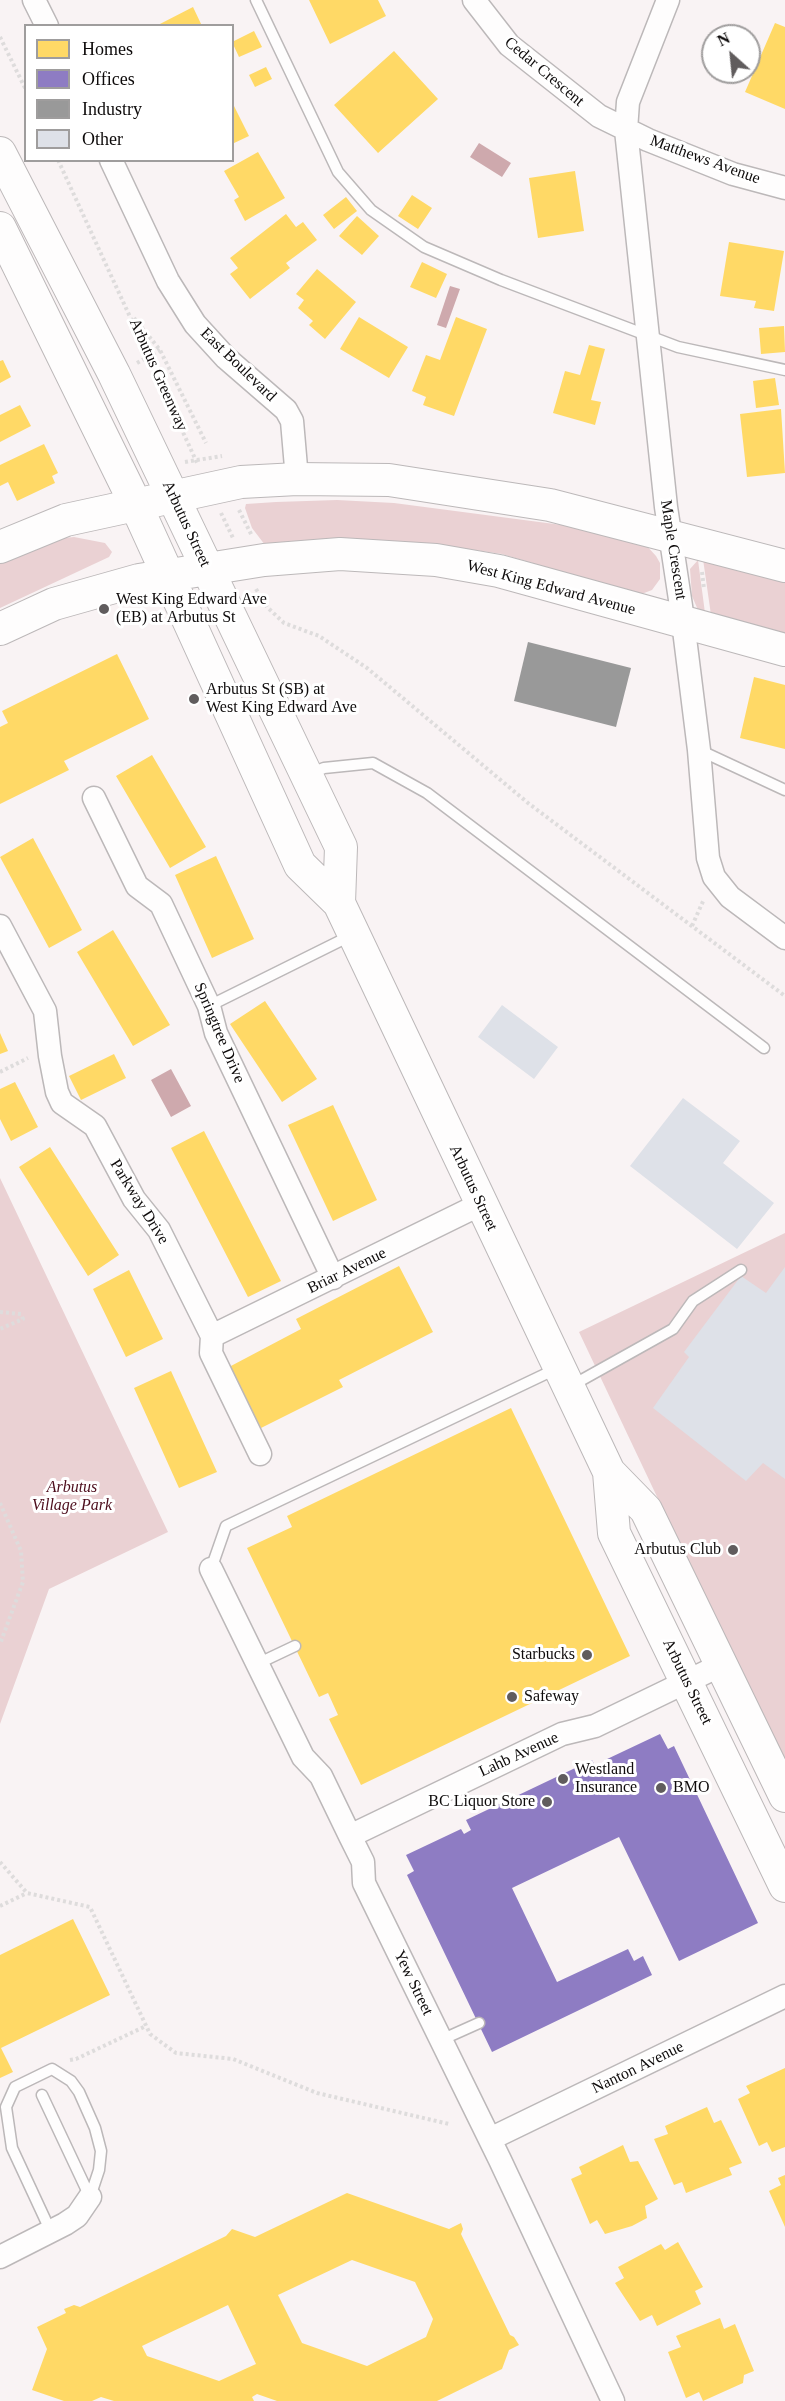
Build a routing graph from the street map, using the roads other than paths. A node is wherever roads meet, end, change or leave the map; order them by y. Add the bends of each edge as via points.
1 (34, 0) edge
2 (256, 0) edge
3 (474, 0) edge
4 (668, 0) edge
5 (45, 24) edge
6 (626, 130) junction
7 (0, 153) edge
8 (112, 162) edge
9 (785, 188) edge
10 (0, 228) edge
11 (649, 335) junction
12 (785, 370) edge
13 (297, 479) junction
14 (173, 495) junction
15 (135, 503) junction
16 (669, 535) junction
17 (0, 547) edge
18 (785, 566) edge
19 (207, 568) junction
20 (167, 574) junction
21 (683, 623) junction
22 (0, 629) edge
23 (785, 650) edge
24 (699, 750) junction
25 (306, 776) junction
26 (785, 790) edge
27 (94, 798) dead end
28 (339, 903) junction
29 (0, 926) edge
30 (353, 934) junction
31 (785, 938) edge
32 (209, 1006) junction
33 (764, 1048) dead end
34 (481, 1204) junction
35 (741, 1270) dead end
36 (333, 1278) junction
37 (212, 1336) junction
38 (563, 1378) junction
39 (260, 1454) dead end
40 (609, 1472) junction
41 (211, 1569) joint
42 (295, 1646) dead end
43 (257, 1664) junction
44 (723, 1664) junction
45 (687, 1681) junction
46 (785, 1796) edge
47 (350, 1836) junction
48 (785, 1886) edge
49 (785, 1996) edge
50 (478, 2023) dead end
51 (441, 2040) junction
52 (42, 2095) dead end
53 (490, 2139) junction
54 (90, 2197) junction
55 (51, 2232) junction
56 (0, 2257) edge
57 (610, 2400) edge

1 - 5 street
2 - 11 lane via 338,172 371,210 424,247
3 - 6 street, Cedar Crescent via 508,45 593,112
4 - 6 street, Maple Crescent via 628,102
6 - 9 street, Matthews Avenue via 733,174
6 - 11 street, Maple Crescent
7 - 14 main road, Arbutus Street via 69,282
8 - 13 street, East Boulevard via 168,281 195,324 226,358 286,410 293,429
10 - 15 main road, Arbutus Street
11 - 12 lane via 678,347
11 - 16 street, Maple Crescent
13 - 14 main road via 241,482
13 - 16 main road via 389,480 469,491 550,505
14 - 15 main road
14 - 19 main road, Arbutus Street
15 - 17 main road via 66,520
15 - 20 main road, Arbutus Street
16 - 18 main road
16 - 21 street, Maple Crescent
19 - 20 main road, West King Edward Avenue
19 - 21 main road, West King Edward Avenue via 340,554 436,560 499,571
19 - 25 main road, Arbutus Street
20 - 22 main road, West King Edward Avenue via 54,604
20 - 28 main road, Arbutus Street via 300,866
21 - 23 main road, West King Edward Avenue
21 - 24 street, Maple Crescent
24 - 26 lane
24 - 31 street, Maple Crescent via 708,858 714,877 729,897
25 - 28 main road, Arbutus Street via 341,848
25 - 33 lane via 324,768 373,763 427,793
27 - 32 street, Springtree Drive via 138,886 161,904
28 - 30 main road, Arbutus Street
29 - 37 street, Parkway Drive via 45,1011 50,1056 62,1103 95,1126 134,1199 159,1230
30 - 32 lane
30 - 34 main road, Arbutus Street
32 - 36 street, Springtree Drive via 216,1033
34 - 36 street, Briar Avenue
34 - 38 main road, Arbutus Street
35 - 38 lane via 693,1301 673,1329
36 - 37 street, Briar Avenue
37 - 39 street, Parkway Drive via 211,1353
38 - 40 main road, Arbutus Street
38 - 41 lane via 226,1526
40 - 44 main road, Arbutus Street via 646,1510
40 - 45 main road, Arbutus Street via 614,1533
41 - 43 street, Yew Street
42 - 43 lane
43 - 47 street, Yew Street via 303,1757 321,1776
44 - 45 street, Lahb Avenue
44 - 46 main road, Arbutus Street
45 - 47 street, Lahb Avenue via 595,1726 562,1734
45 - 48 main road, Arbutus Street
47 - 51 street, Yew Street via 363,1862 364,1883
49 - 53 street, Nanton Avenue
50 - 51 lane
51 - 53 street, Yew Street
52 - 54 lane
53 - 57 street, Yew Street
54 - 55 street via 77,2216
54 - 55 lane via 101,2151 95,2128 75,2087 60,2071 52,2069 15,2087 6,2108 12,2148
55 - 56 street

